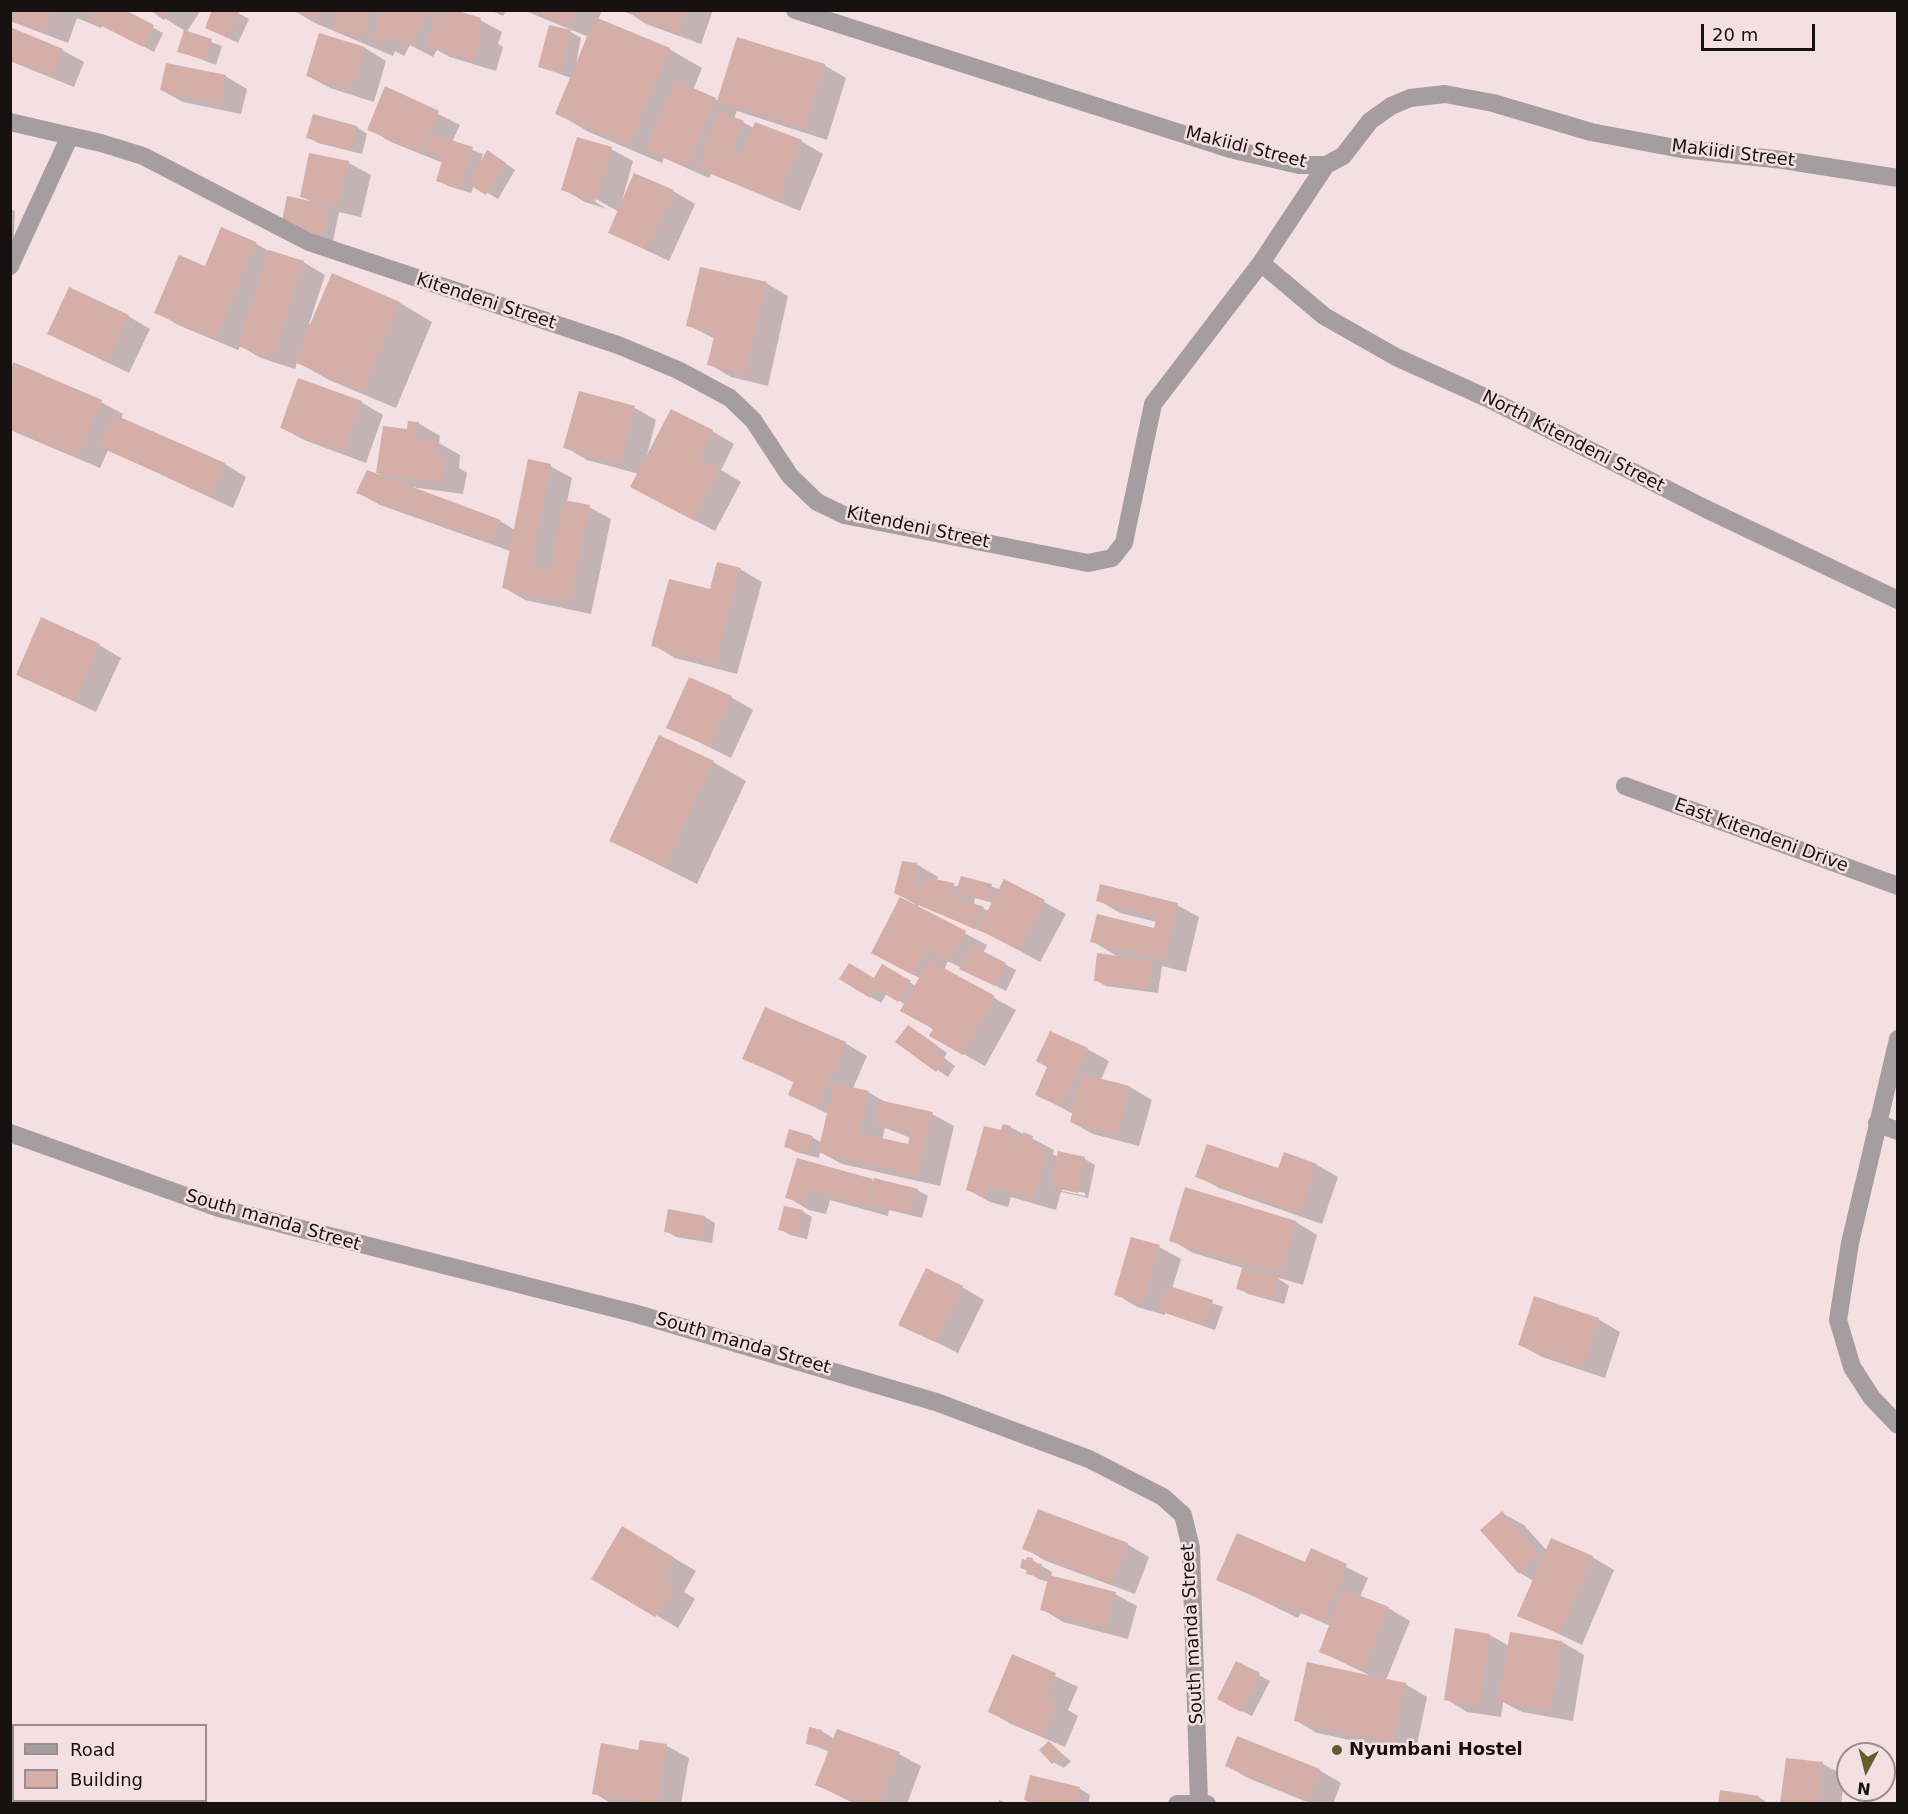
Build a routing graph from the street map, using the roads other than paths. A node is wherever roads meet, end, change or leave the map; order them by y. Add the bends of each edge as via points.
1 (795, 10) edge
2 (10, 122) edge
3 (70, 136) junction
4 (1326, 165) junction
5 (1898, 178) edge
6 (1261, 263) junction
7 (10, 266) edge
8 (1898, 600) edge
9 (1625, 786) dead end
10 (1898, 886) edge
11 (1898, 1039) edge
12 (1877, 1123) junction
13 (1898, 1131) edge
14 (10, 1133) edge
15 (1898, 1425) edge
16 (1177, 1803) edge
17 (1203, 1803) edge

1 - 4 street, Makiidi Street via 1230,148 1299,165
2 - 3 street, Kitendeni Street
3 - 6 street, Kitendeni Street via 143,156 309,242 618,345 678,370 730,398 753,420 790,476 817,502 844,515 1088,563 1112,558 1124,543 1153,404
3 - 7 street
4 - 5 street, Makiidi Street via 1342,156 1370,121 1391,106 1410,98 1445,93 1591,132 1681,149
4 - 6 street, Kitendeni Street
6 - 8 street, North Kitendeni Street via 1324,316 1396,357
9 - 10 street, East Kitendeni Drive
11 - 12 street
12 - 13 street
12 - 15 street via 1850,1243 1838,1320 1852,1367 1872,1398
14 - 17 street, South manda Street via 219,1208 637,1314 936,1402 1089,1459 1163,1497 1183,1515 1191,1548
16 - 17 street

